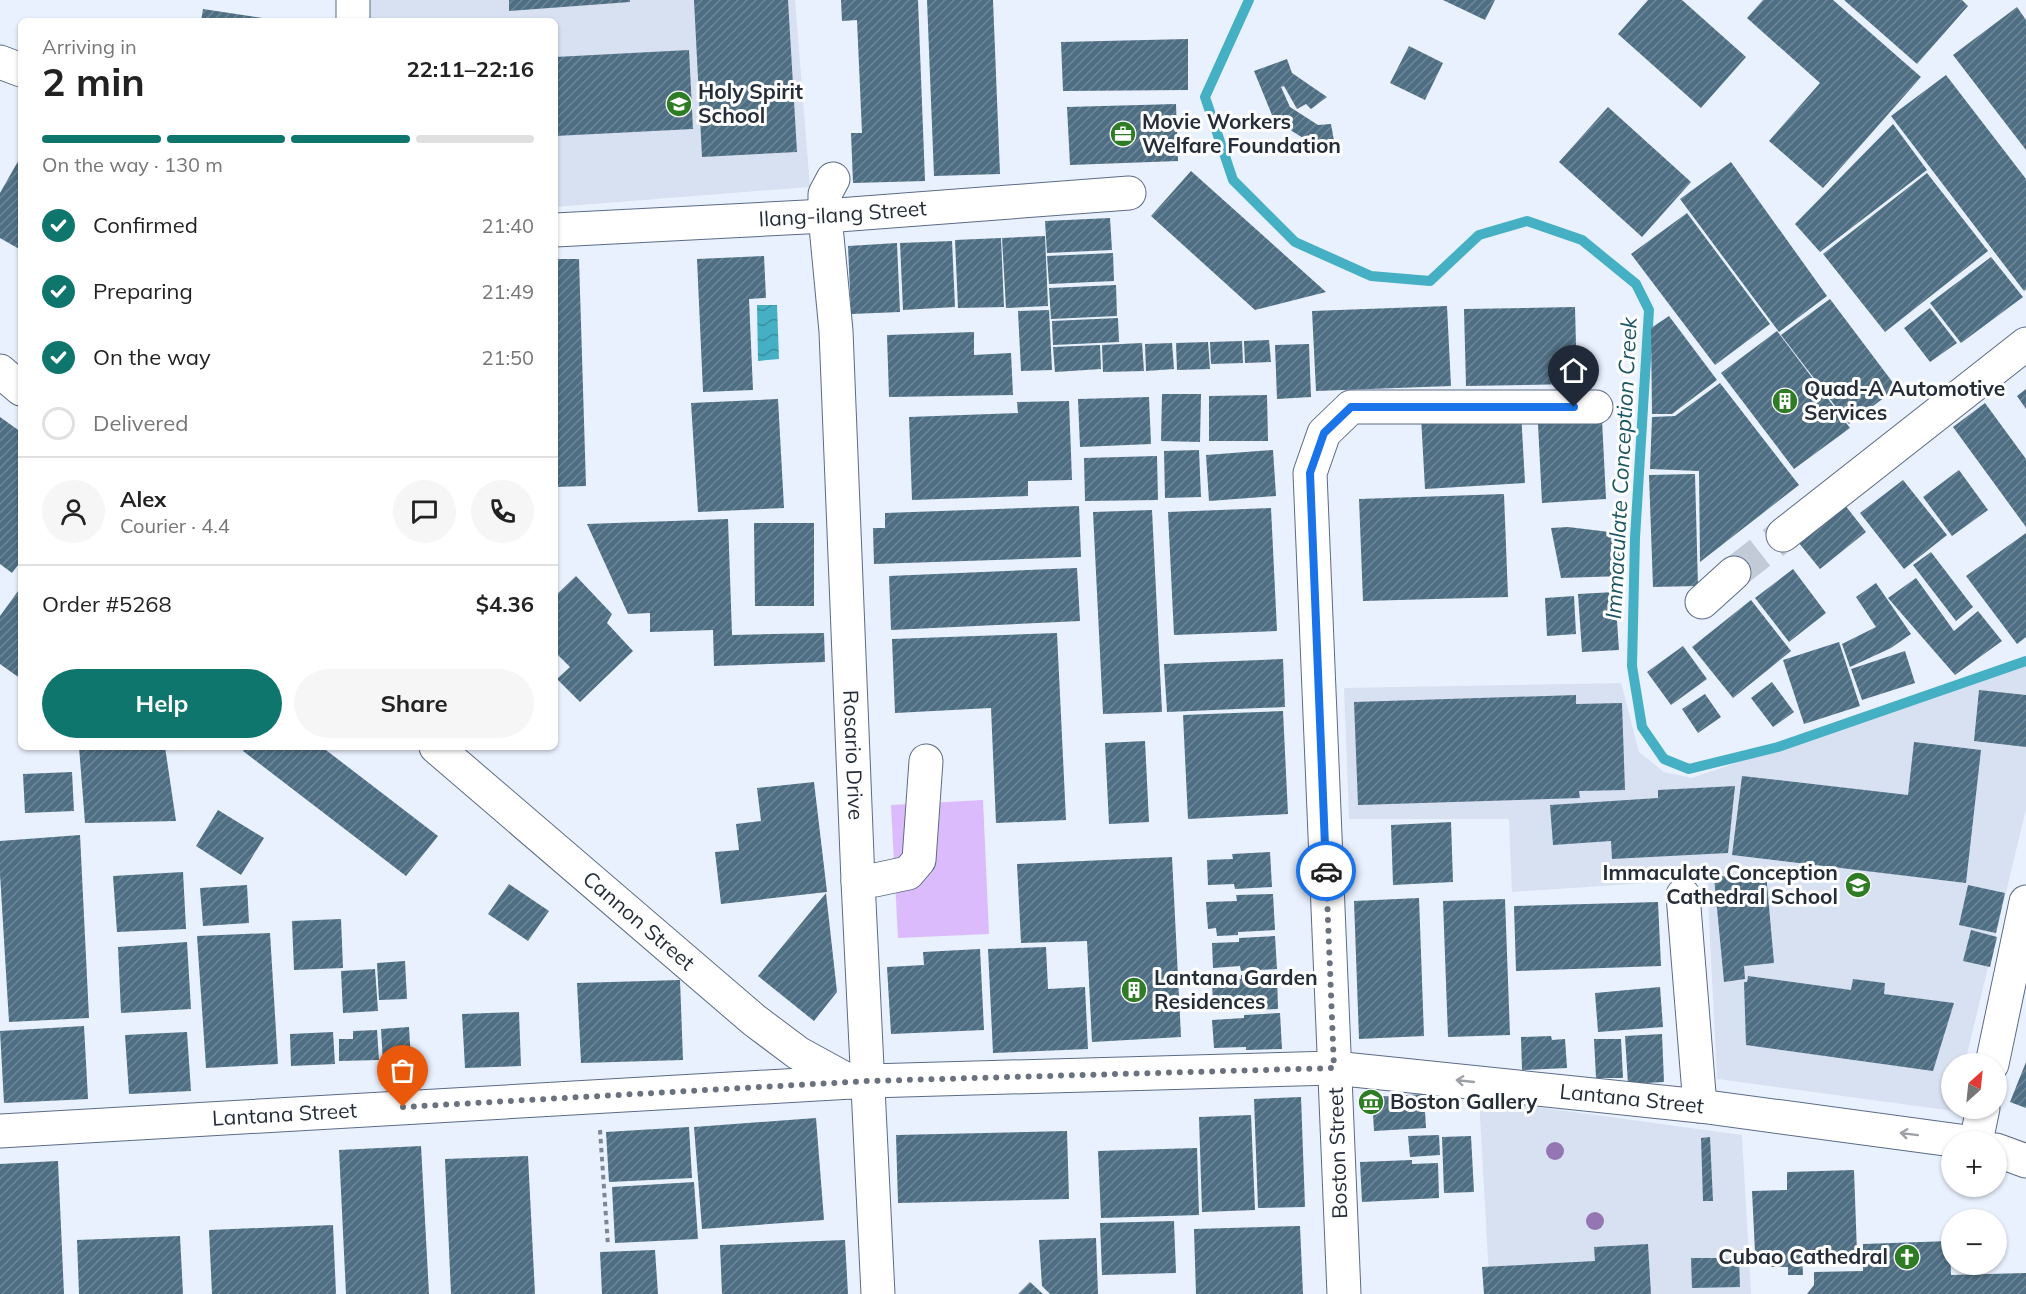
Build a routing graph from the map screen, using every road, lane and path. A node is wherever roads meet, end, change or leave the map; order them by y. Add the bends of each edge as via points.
1 (353, 0) edge
2 (353, 18) edge
3 (0, 62) edge
4 (18, 69) edge
5 (824, 192) junction
6 (1129, 193) dead end
7 (558, 230) edge
8 (2026, 344) edge
9 (0, 371) edge
10 (18, 386) edge
11 (1596, 407) dead end
12 (1783, 535) tunnel mouth
13 (1734, 573) tunnel mouth
14 (1702, 602) dead end
15 (439, 750) edge
16 (926, 761) dead end
17 (858, 881) junction
18 (1683, 895) dead end
19 (2026, 902) edge
20 (1994, 1053) edge
21 (1334, 1068) junction
22 (860, 1082) junction
23 (598, 1096) junction
24 (1700, 1106) junction
25 (0, 1131) edge
26 (1941, 1138) edge
27 (2007, 1154) edge
28 (2026, 1161) edge
29 (608, 1246) dead end
30 (878, 1294) edge
31 (1344, 1294) edge

1 - 2 street
3 - 4 street
5 - 6 street, Ilang-ilang Street
5 - 7 street, Ilang-ilang Street
5 - 17 street, Rosario Drive via 845,331
8 - 12 street
9 - 10 street
11 - 21 street, Boston Street via 1351,407 1324,433 1310,473
13 - 14 street
15 - 22 street, Cannon Street via 754,1020 798,1053
16 - 17 street via 919,860 908,873
17 - 22 street, Rosario Drive
18 - 24 street
19 - 20 street
21 - 22 street, Lantana Street
24 -> 21 street, Lantana Street
21 - 31 street, Boston Street
22 - 23 street, Lantana Street
22 - 30 street, Rosario Drive
23 - 25 street, Lantana Street
23 - 29 path
26 -> 24 street, Lantana Street
27 - 28 street

